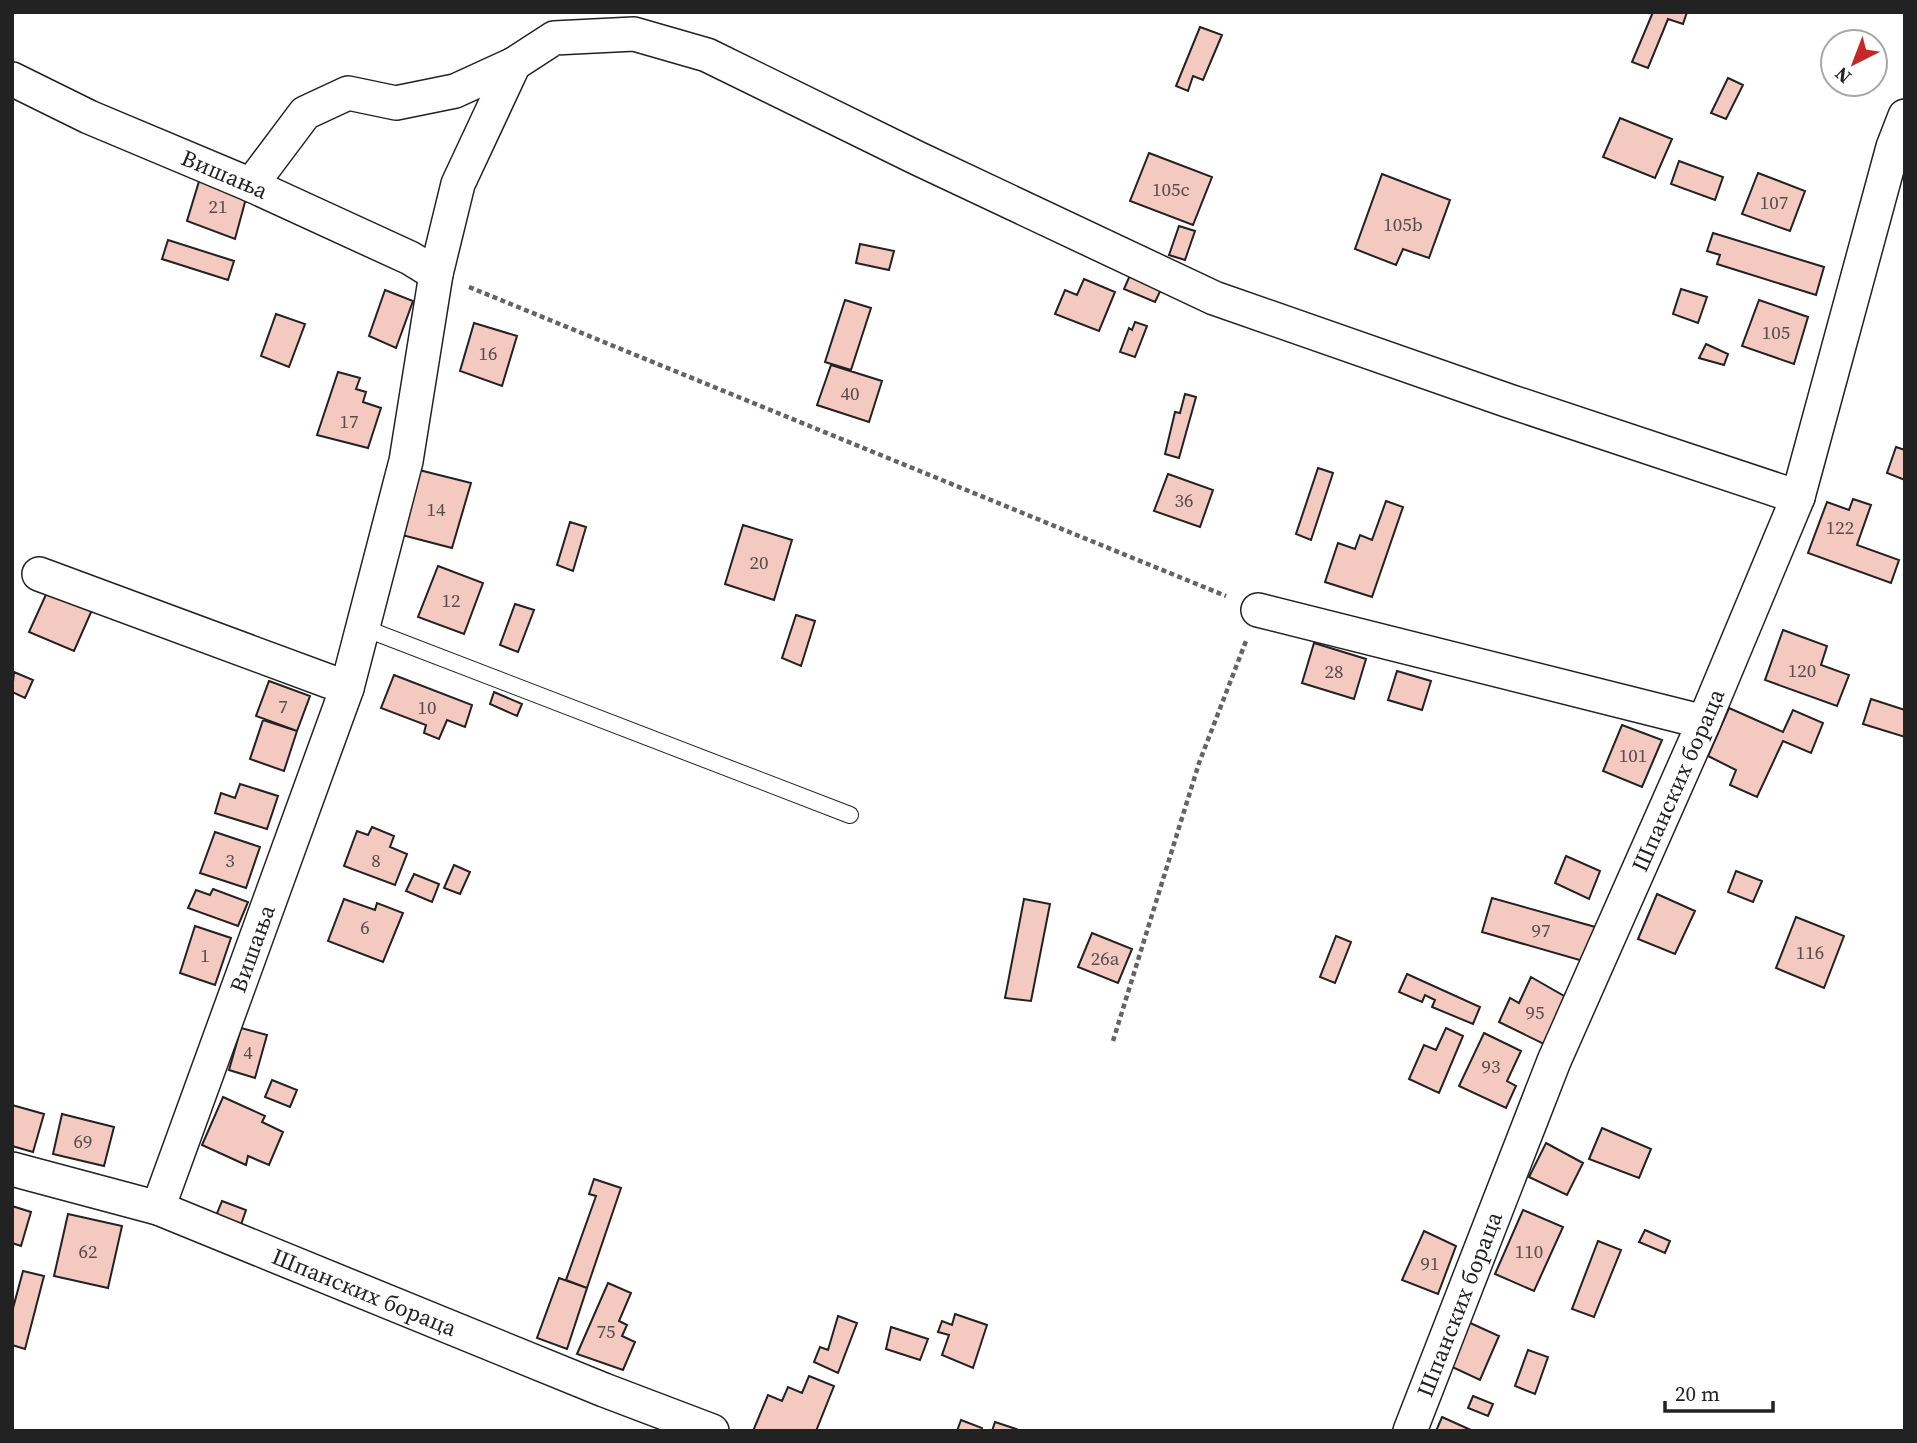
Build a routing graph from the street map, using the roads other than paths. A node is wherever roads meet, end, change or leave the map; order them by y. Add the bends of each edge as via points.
1 (514, 64) junction
2 (12, 79) edge
3 (1905, 116) edge
4 (251, 186) junction
5 (436, 274) junction
6 (1798, 497) junction
7 (39, 574) dead end
8 (1258, 610) road end
9 (364, 628) junction
10 (346, 688) junction
11 (1704, 722) junction
12 (850, 815) dead end
13 (12, 1169) edge
14 (158, 1208) junction
15 (712, 1431) edge
16 (1410, 1431) edge

1 - 4 street via 455,91 396,103 348,93 305,113
1 - 5 street, Вишања via 458,184
1 - 6 street via 554,38 634,34 707,55 1214,298
2 - 4 street, Вишања
3 - 6 street, Шпанских бораца
4 - 5 street, Вишања
5 - 9 street, Вишања via 406,461
6 - 11 street, Шпанских бораца
7 - 10 street
8 - 11 street
9 - 10 street, Вишања
9 - 12 lane
10 - 14 street, Вишања
11 - 16 street, Шпанских бораца via 1554,1061
13 - 14 street, Шпанских бораца
14 - 15 street, Шпанских бораца

